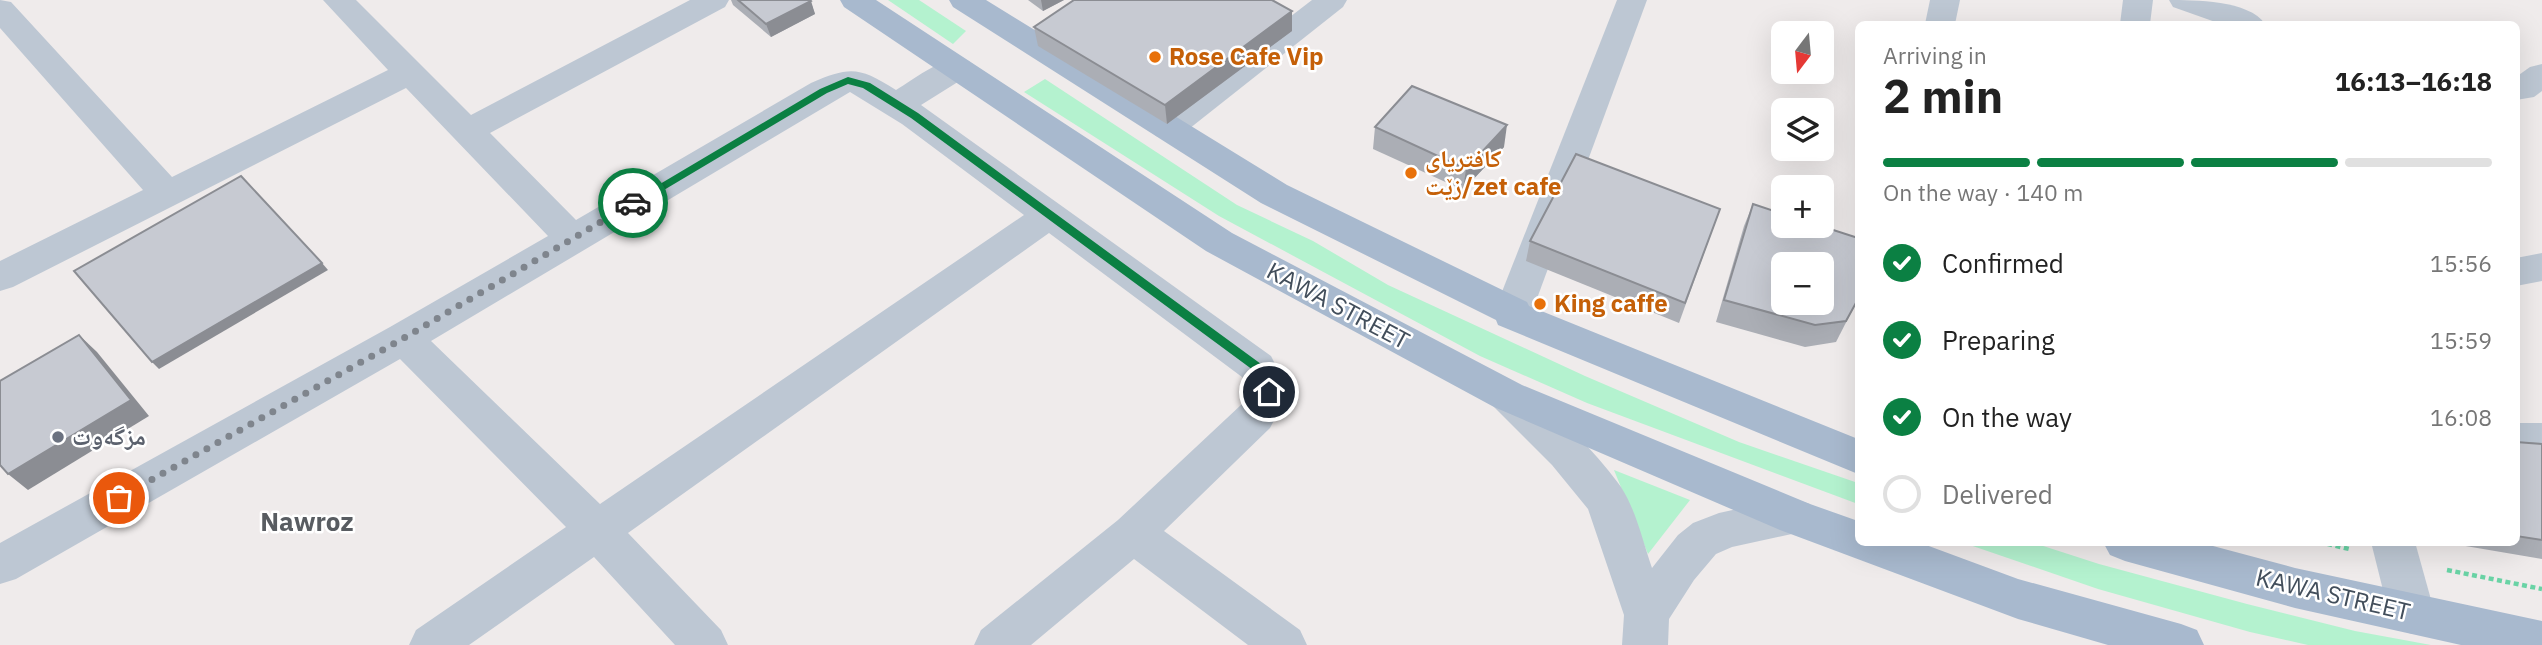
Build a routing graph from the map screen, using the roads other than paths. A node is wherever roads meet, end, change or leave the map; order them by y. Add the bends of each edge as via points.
1 (20, 0) edge
2 (338, 0) edge
3 (714, 0) edge
4 (855, 0) edge
5 (964, 0) edge
6 (1332, 0) edge
7 (1632, 0) edge
8 (1945, 0) edge
9 (2138, 0) edge
10 (2183, 0) edge
11 (0, 8) edge
12 (1941, 21) edge
13 (2135, 21) edge
14 (2241, 21) edge
15 (1001, 50) junction
16 (410, 73) junction
17 (2542, 75) edge
18 (2520, 89) edge
19 (896, 105) junction
20 (1167, 128) junction
21 (467, 131) junction
22 (167, 194) junction
23 (1049, 215) junction
24 (573, 239) junction
25 (2542, 267) edge
26 (2520, 271) edge
27 (0, 276) edge
28 (1513, 312) junction
29 (404, 338) junction
30 (1508, 396) junction
31 (2520, 440) edge
32 (2542, 440) edge
33 (1855, 451) edge
34 (1795, 517) junction
35 (597, 530) junction
36 (1133, 533) junction
37 (1855, 539) edge
38 (1875, 546) edge
39 (2140, 546) edge
40 (2394, 546) edge
41 (0, 565) edge
42 (2412, 614) junction
43 (1646, 630) edge
44 (2542, 642) edge
45 (432, 645) edge
46 (705, 645) edge
47 (998, 645) edge
48 (1284, 645) edge
49 (2181, 645) edge

1 - 11 street
2 - 16 street
3 - 21 street
4 - 15 main road, KAWA STREET
5 - 15 main road, KAWA STREET
6 - 20 street
7 - 28 street
8 - 12 street
9 - 13 street
10 - 14 street
11 - 22 street
15 - 19 street
15 - 20 main road, KAWA STREET
15 - 30 main road, KAWA STREET via 1219,242
16 - 21 street
16 - 22 street
17 - 18 street
19 - 23 street
19 - 24 street via 848,80
20 - 28 main road, KAWA STREET via 1273,194
21 - 24 street
22 - 27 street
23 - 35 street
23 - 36 street via 1257,367 1269,392 1256,416
24 - 29 street
25 - 26 street
28 - 33 main road, KAWA STREET
29 - 35 street
29 - 41 street
30 - 34 main road, KAWA STREET
30 - 43 street via 1567,453 1606,500
31 - 32 street
34 - 37 main road, KAWA STREET
34 - 43 street via 1702,539 1676,572
35 - 45 street
35 - 46 street
36 - 47 street
36 - 48 street
38 - 49 main road via 2018,599
39 - 42 main road, KAWA STREET
40 - 42 street
42 - 44 main road, KAWA STREET

